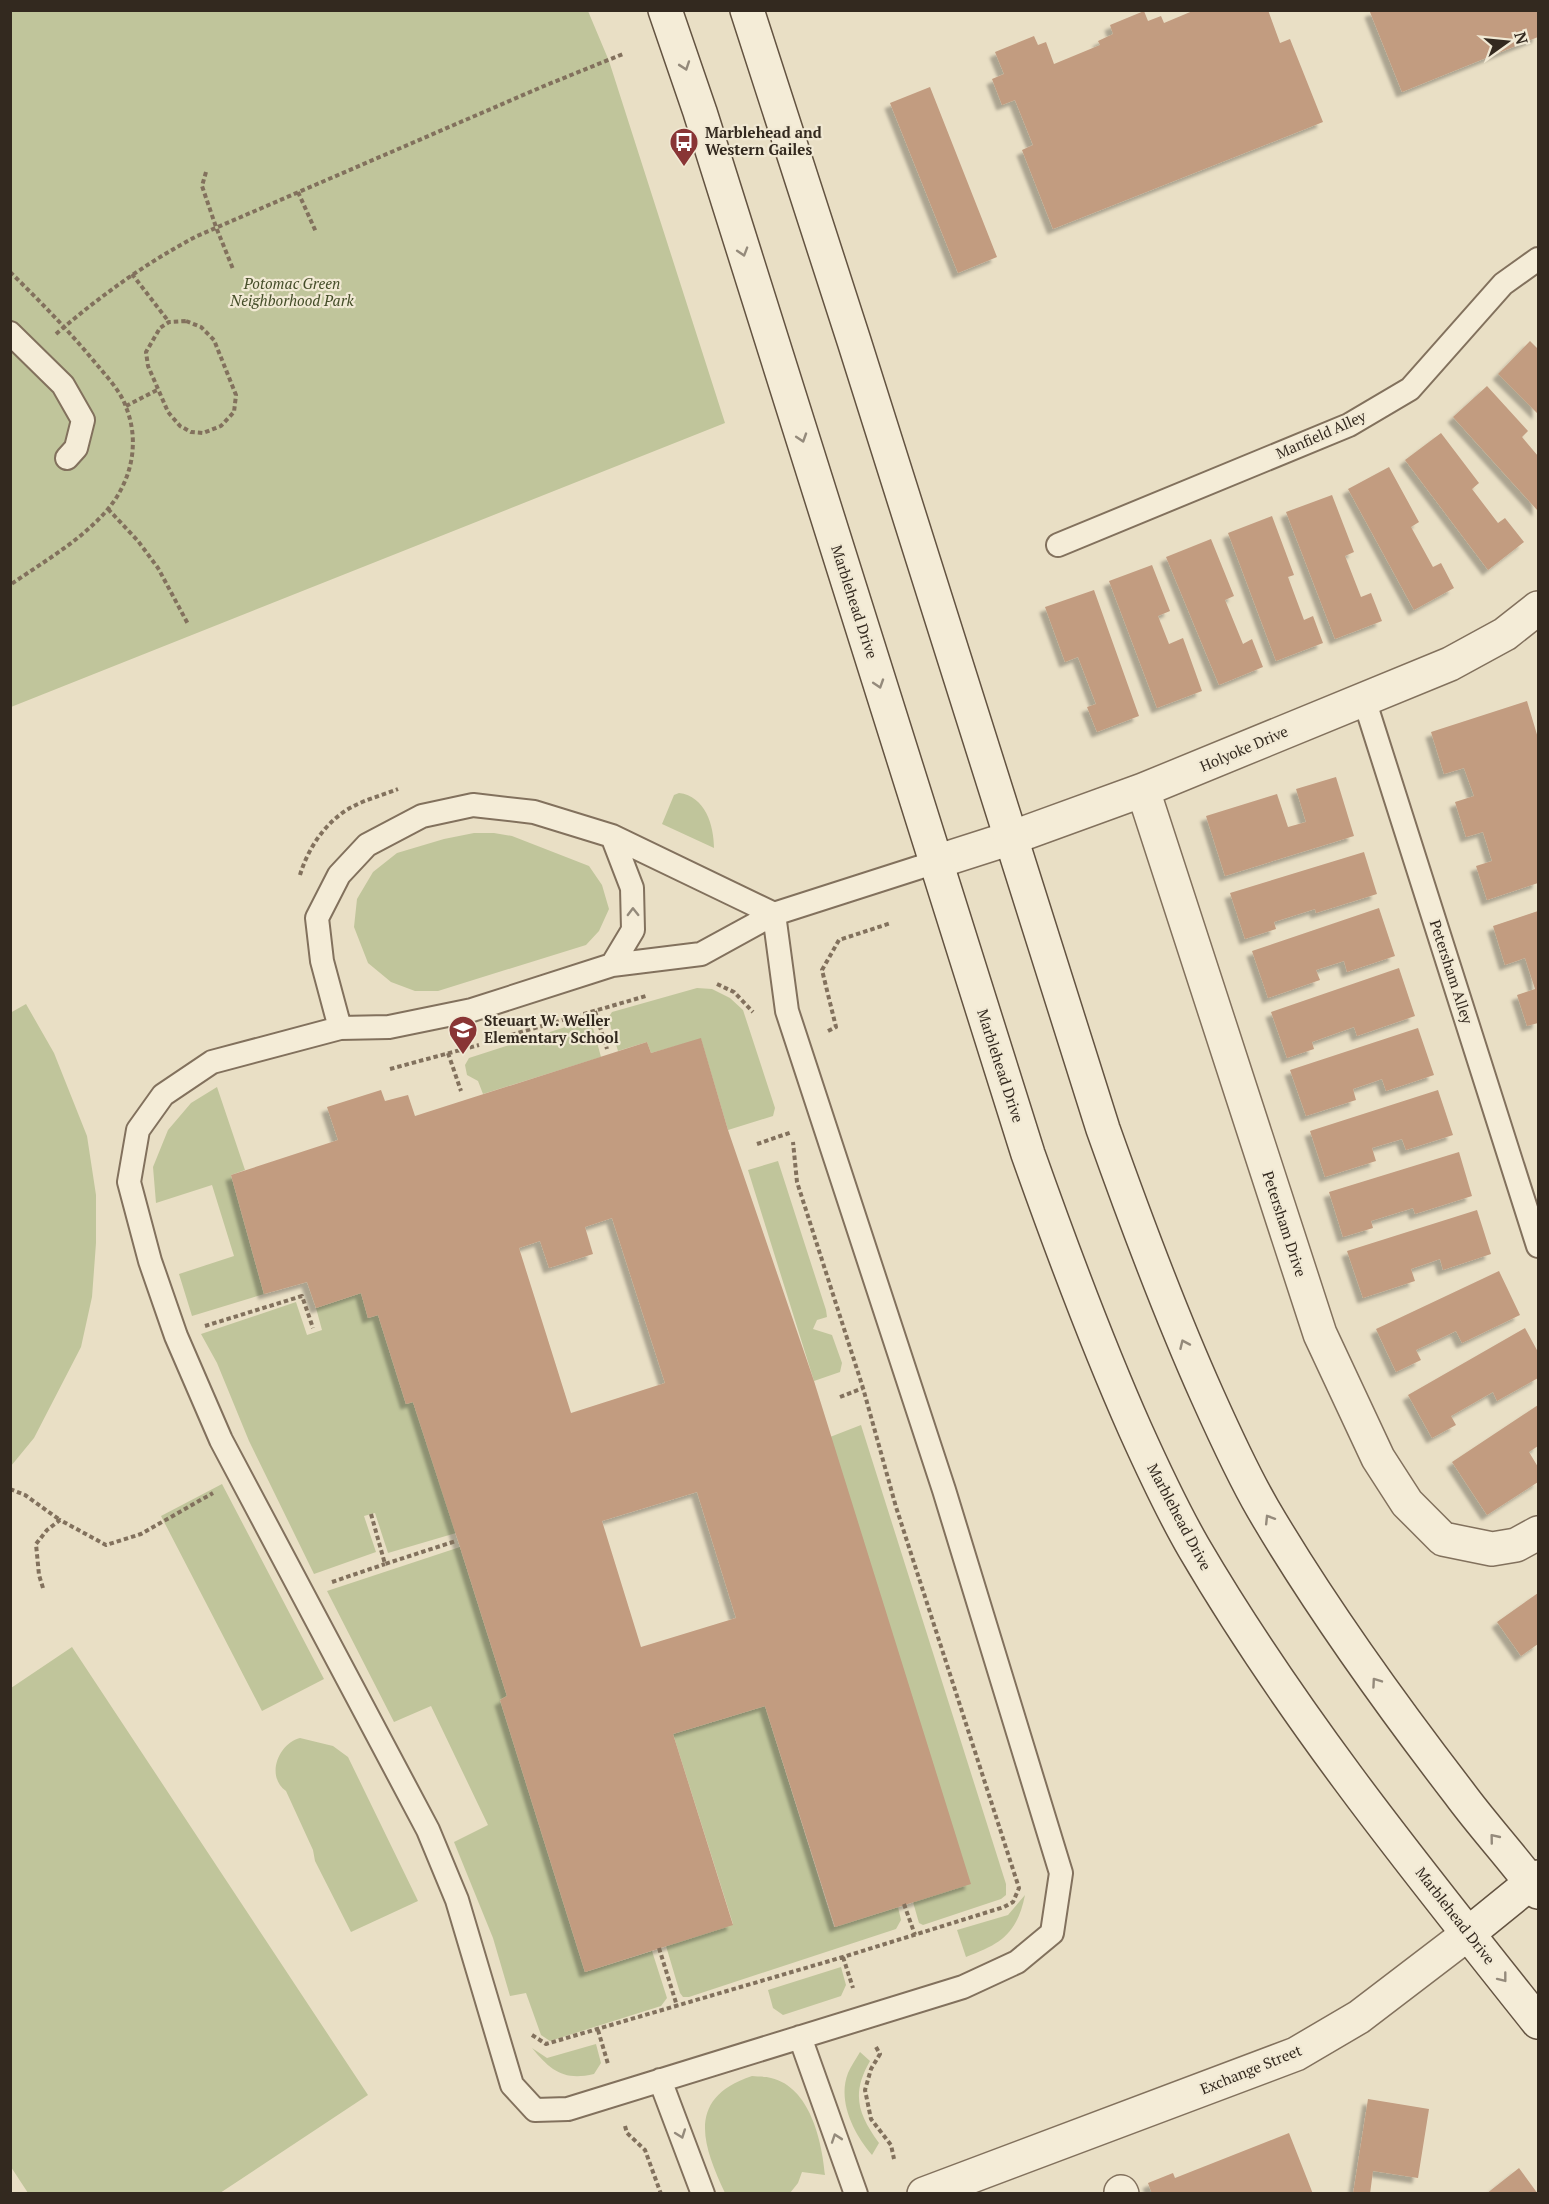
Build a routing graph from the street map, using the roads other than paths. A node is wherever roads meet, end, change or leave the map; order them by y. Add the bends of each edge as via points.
1 (665, 10) edge
2 (747, 10) edge
3 (1539, 259) edge
4 (10, 333) edge
5 (67, 458) dead end
6 (1058, 545) dead end
7 (1539, 608) edge
8 (1364, 699) junction
9 (1143, 790) junction
10 (612, 836) junction
11 (1011, 838) junction
12 (936, 862) junction
13 (774, 914) junction
14 (612, 965) junction
15 (340, 1028) junction
16 (1539, 1246) edge
17 (1539, 1533) edge
18 (1536, 1884) edge
19 (1469, 1933) junction
20 (1539, 2022) edge
21 (800, 2037) junction
22 (660, 2079) junction
23 (703, 2193) edge
24 (856, 2193) edge
25 (924, 2193) edge

1 -> 12 street, Marblehead Drive
2 - 11 street
3 - 6 lane, Manfield Alley via 1503,284 1410,389 1349,425
4 - 5 lane via 63,385 83,420 75,448
7 - 8 street, Holyoke Drive via 1505,634 1450,664
8 - 9 street, Holyoke Drive
8 - 16 lane, Petersham Alley
9 - 11 street, Holyoke Drive
9 - 17 street, Petersham Drive via 1320,1334 1378,1458 1407,1503 1443,1539 1492,1549 1516,1545
10 - 13 lane
14 -> 10 lane via 633,930 632,888
10 - 15 lane via 534,812 473,805 422,816 367,845 339,875 317,918 322,961
11 - 12 street, Holyoke Drive
18 -> 11 street via 1460,1794 1373,1678 1262,1508 1222,1429 1177,1329 1128,1201
12 - 13 lane
12 - 19 street, Marblehead Drive via 1065,1260 1150,1463 1193,1547 1249,1637 1315,1734
13 - 14 lane via 701,954
13 - 21 lane via 787,1011 944,1490 1061,1873 1052,1933 1017,1962 963,1987
14 - 15 lane via 472,1010 389,1027
15 - 22 lane via 212,1062 163,1095 138,1130 129,1182 150,1261 176,1336 221,1440 428,1830 457,1900 512,2085 535,2110 568,2109
18 - 19 street, Exchange Street
19 -> 20 street, Marblehead Drive
19 - 25 street, Exchange Street via 1359,2017 1296,2054
21 - 22 lane
24 -> 21 lane
22 -> 23 lane

